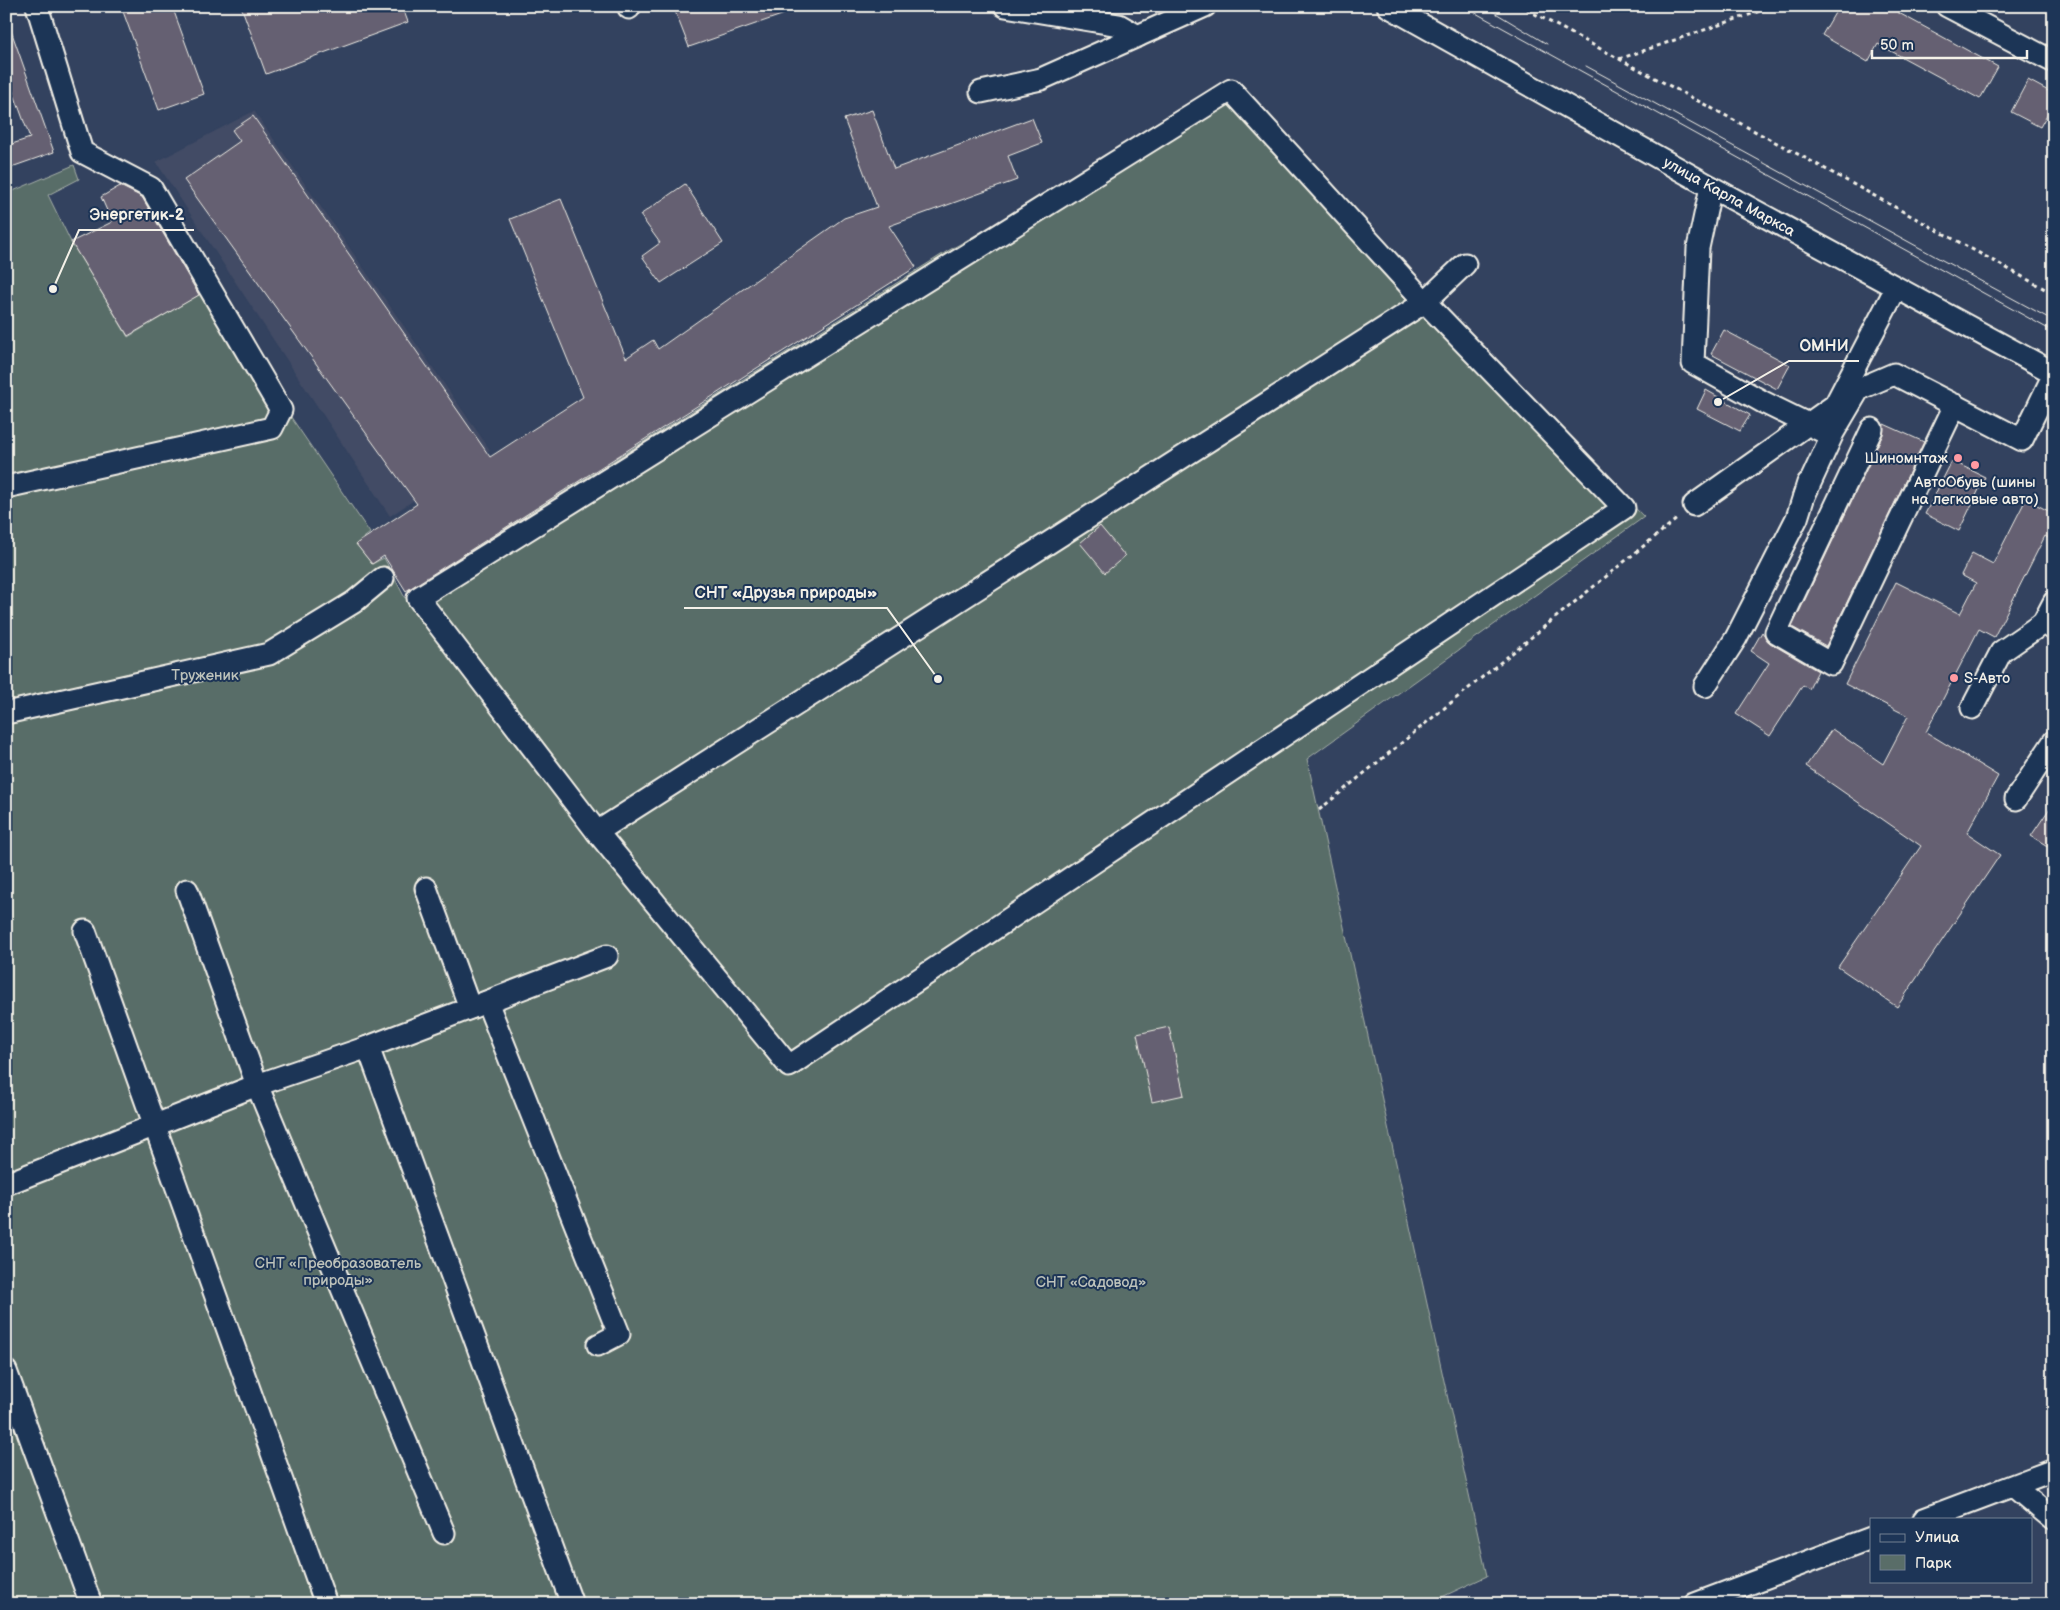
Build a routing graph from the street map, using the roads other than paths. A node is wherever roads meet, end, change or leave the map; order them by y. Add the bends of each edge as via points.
1 (37, 6) edge
2 (1005, 6) edge
3 (1205, 6) edge
4 (1947, 6) edge
5 (1397, 9) edge
6 (1138, 36) junction
7 (2054, 62) edge
8 (981, 92) dead end
9 (1711, 188) junction
10 (1465, 264) dead end
11 (1896, 288) junction
12 (1425, 302) junction
13 (2054, 373) edge
14 (1955, 405) junction
15 (1814, 427) junction
16 (1872, 429) dead end
17 (6, 487) edge
18 (1804, 496) junction
19 (1694, 505) road end
20 (383, 578) dead end
21 (2054, 602) edge
22 (2048, 626) edge
23 (1705, 686) dead end
24 (1972, 708) dead end
25 (6, 713) edge
26 (2054, 741) edge
27 (2016, 799) dead end
28 (597, 832) junction
29 (426, 888) dead end
30 (187, 890) dead end
31 (85, 931) dead end
32 (607, 956) dead end
33 (479, 1005) junction
34 (368, 1047) junction
35 (257, 1085) junction
36 (154, 1126) junction
37 (6, 1184) edge
38 (598, 1345) dead end
39 (6, 1371) edge
40 (2054, 1470) edge
41 (2012, 1486) junction
42 (1927, 1518) edge
43 (2054, 1520) edge
44 (444, 1533) dead end
45 (1870, 1538) edge
46 (91, 1604) edge
47 (326, 1604) edge
48 (572, 1604) edge
49 (1695, 1604) edge

1 - 17 street via 82,152 151,188 282,410 272,428
2 - 6 street via 1119,25
3 - 6 street
4 - 7 street
5 - 9 street, улица Карла Маркса
6 - 8 street via 1041,79
9 - 11 street, улица Карла Маркса
9 - 15 street via 1698,248 1693,363
10 - 12 street
11 - 13 street, улица Карла Маркса
11 - 15 street via 1835,405
12 - 28 street
12 - 28 street via 1231,90 418,598
12 - 28 street via 1624,508 790,1066
13 - 14 street via 2022,440
14 - 16 street via 1831,664 1776,632
14 - 18 street via 1894,374 1859,389 1833,433
15 - 18 street
15 - 19 street
18 - 23 street via 1798,518 1736,638
20 - 25 street via 354,602 269,654
21 - 22 street
22 - 24 street via 2001,652
26 - 27 street
29 - 33 street
30 - 35 street
31 - 36 street
32 - 33 street
33 - 34 street
33 - 38 street via 620,1334
34 - 35 street
34 - 48 street
35 - 36 street
35 - 44 street
36 - 37 street
36 - 47 street
39 - 46 street
40 - 41 street
41 - 42 street
41 - 43 street
45 - 49 street

